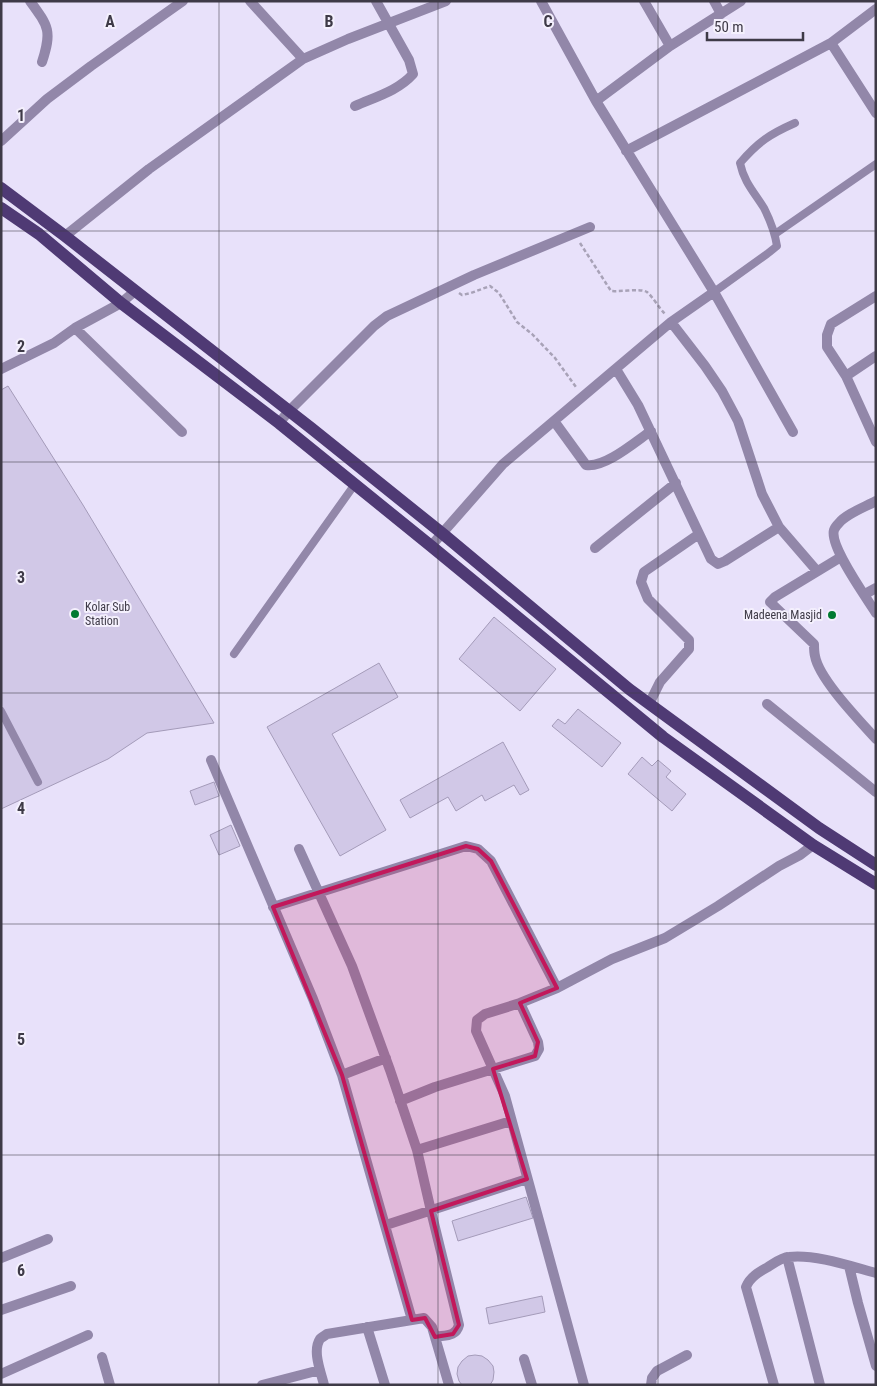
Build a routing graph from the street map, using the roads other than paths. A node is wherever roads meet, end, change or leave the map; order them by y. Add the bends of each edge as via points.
1 (30, 1) edge
2 (183, 1) edge
3 (250, 1) edge
4 (376, 1) edge
5 (446, 1) edge
6 (541, 1) edge
7 (644, 1) edge
8 (714, 1) edge
9 (741, 1) edge
10 (876, 8) edge
11 (721, 14) junction
12 (388, 23) junction
13 (831, 43) junction
14 (670, 46) junction
15 (304, 59) junction
16 (42, 62) dead end
17 (596, 102) junction
18 (355, 106) dead end
19 (876, 113) edge
20 (795, 123) dead end
21 (1, 141) edge
22 (626, 151) junction
23 (876, 164) edge
24 (1, 188) edge
25 (1, 208) edge
26 (590, 227) dead end
27 (775, 234) junction
28 (65, 236) junction
29 (135, 291) junction
30 (714, 292) junction
31 (876, 296) edge
32 (121, 303) junction
33 (671, 322) junction
34 (75, 328) junction
35 (876, 356) edge
36 (1, 369) edge
37 (616, 369) junction
38 (846, 376) junction
39 (288, 411) junction
40 (554, 421) junction
41 (279, 423) junction
42 (872, 425) edge
43 (651, 431) junction
44 (182, 432) dead end
45 (793, 432) dead end
46 (876, 442) edge
47 (355, 484) junction
48 (676, 484) junction
49 (876, 501) edge
50 (779, 527) junction
51 (442, 534) junction
52 (699, 534) junction
53 (431, 546) junction
54 (595, 548) dead end
55 (841, 557) junction
56 (817, 571) junction
57 (876, 588) edge
58 (865, 594) junction
59 (876, 613) edge
60 (234, 654) dead end
61 (649, 704) junction
62 (767, 704) dead end
63 (1, 711) edge
64 (876, 738) edge
65 (211, 760) dead end
66 (38, 782) dead end
67 (876, 792) edge
68 (813, 845) junction
69 (299, 849) dead end
70 (876, 865) edge
71 (876, 884) edge
72 (318, 892) junction
73 (273, 907) junction
74 (557, 988) junction
75 (520, 1004) junction
76 (386, 1058) junction
77 (493, 1068) junction
78 (342, 1075) junction
79 (400, 1101) junction
80 (511, 1121) junction
81 (417, 1150) junction
82 (527, 1179) junction
83 (431, 1212) junction
84 (386, 1225) junction
85 (48, 1239) dead end
86 (787, 1257) junction
87 (1, 1258) edge
88 (849, 1266) junction
89 (876, 1273) edge
90 (71, 1286) dead end
91 (1, 1310) edge
92 (412, 1320) junction
93 (367, 1327) junction
94 (88, 1335) dead end
95 (435, 1337) junction
96 (687, 1355) dead end
97 (102, 1357) dead end
98 (524, 1359) dead end
99 (876, 1366) edge
100 (320, 1370) junction
101 (1, 1374) edge
102 (268, 1384) edge
103 (110, 1385) edge
104 (324, 1385) edge
105 (385, 1385) edge
106 (449, 1385) edge
107 (532, 1385) edge
108 (584, 1385) edge
109 (651, 1385) edge
110 (774, 1385) edge
111 (820, 1385) edge

1 - 16 street via 48,30 48,44
2 - 21 street via 47,99
3 - 15 street
4 - 12 street
5 - 12 street
6 - 17 street
7 - 14 street
8 - 11 street
9 - 11 street
10 - 13 street
11 - 14 street
12 - 15 street
12 - 18 street via 409,60 413,74 406,82
13 - 19 street
13 - 22 street
14 - 17 street
15 - 28 street via 149,169
17 - 22 street
20 - 27 lane via 762,140 740,163 743,176
22 - 30 street
23 - 27 lane
24 - 28 main road
25 - 32 main road via 39,234
26 - 39 street via 387,316
27 - 30 lane via 777,246
28 - 29 main road
29 - 32 street
29 - 39 main road
30 - 33 street
30 - 45 street
31 - 38 street via 831,324 827,347
32 - 34 street
32 - 41 main road
33 - 37 street
33 - 50 street via 722,391 738,421 762,494
34 - 36 street via 54,343
34 - 44 street
35 - 38 street
37 - 40 street
37 - 43 street
38 - 42 street
39 - 41 street
39 - 51 main road
40 - 43 street via 586,465 592,466 607,461
40 - 51 street via 503,464
41 - 47 main road
42 - 46 street
43 - 48 street
47 - 53 main road
47 - 60 lane
48 - 52 street
48 - 54 street
49 - 55 street via 839,522 834,530
50 - 52 street via 718,564 711,559
50 - 56 street
51 - 53 street
51 - 61 main road
52 - 61 street via 644,572 641,582 648,599 690,640 689,649 660,682
53 - 68 main road via 663,737
55 - 56 street
55 - 58 street
56 - 64 street via 770,602 814,644 823,674
57 - 58 street
58 - 59 street
61 - 70 main road via 819,828
62 - 67 street
63 - 66 lane
65 - 73 street
68 - 71 main road
68 - 74 street via 665,938 612,959
69 - 72 street
72 - 73 street
72 - 74 street via 466,846 478,849 491,861
72 - 76 street via 352,966
73 - 78 street
74 - 75 street
75 - 77 street via 485,1014 477,1020 476,1031
75 - 77 street via 539,1048 535,1056
76 - 78 street
76 - 79 street
77 - 79 street
77 - 80 street
78 - 84 street
79 - 81 street
80 - 81 street
80 - 82 street
81 - 83 street
82 - 83 street
82 - 108 street
83 - 84 street
83 - 95 street via 459,1325 453,1334
84 - 92 street
85 - 87 street
86 - 88 street via 807,1257
86 - 110 street via 761,1270 746,1287
86 - 111 street
88 - 89 street
88 - 99 street
90 - 91 street
92 - 93 street
92 - 95 street via 424,1318
93 - 100 street via 327,1334 320,1339 316,1350
93 - 105 street
94 - 101 street
95 - 106 street
96 - 109 street via 657,1371
97 - 103 street
98 - 107 street
100 - 102 street
100 - 104 street

